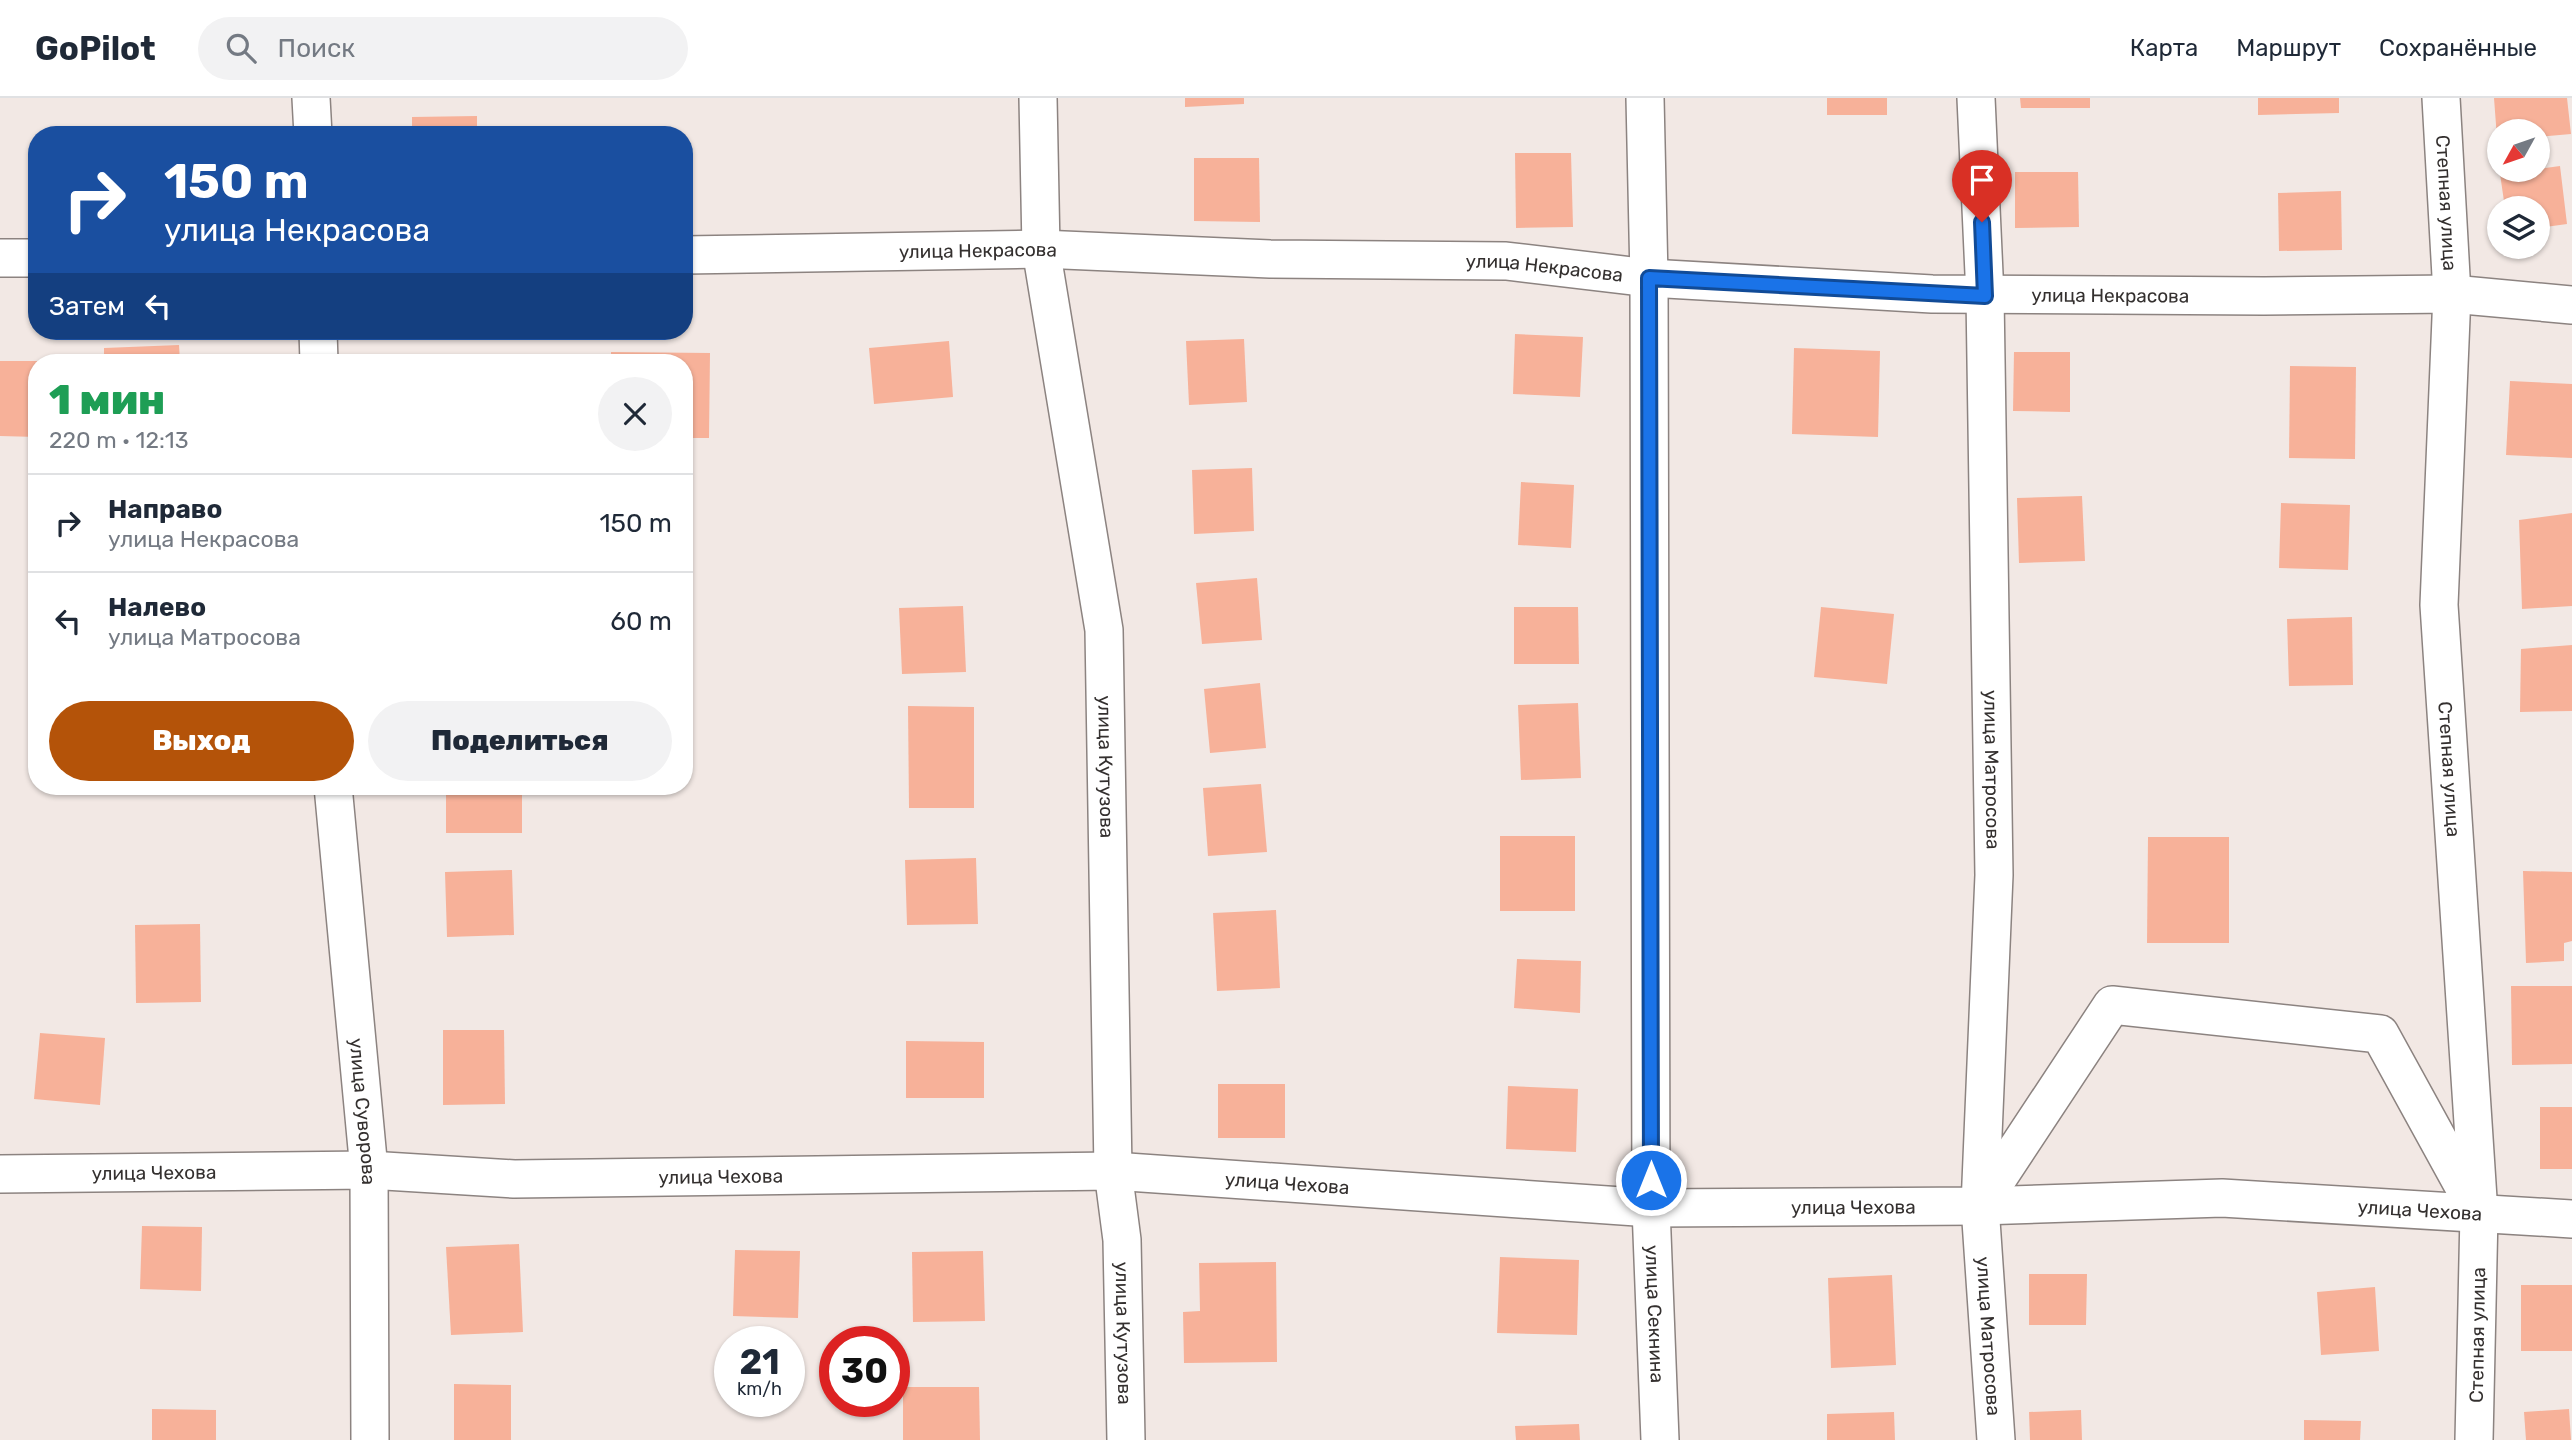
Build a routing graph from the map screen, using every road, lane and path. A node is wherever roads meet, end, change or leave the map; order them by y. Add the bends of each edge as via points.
1 (312, 98) edge
2 (1038, 98) edge
3 (1645, 98) edge
4 (1976, 98) edge
5 (2441, 98) edge
6 (313, 126) edge
7 (1041, 249) junction
8 (693, 255) edge
9 (0, 258) edge
10 (28, 258) edge
11 (1649, 278) junction
12 (2452, 294) junction
13 (1985, 296) junction
14 (2572, 305) edge
15 (334, 795) edge
16 (369, 1170) junction
17 (1113, 1171) junction
18 (0, 1174) edge
19 (1980, 1206) junction
20 (1651, 1208) junction
21 (2479, 1214) junction
22 (2572, 1219) edge
23 (370, 1440) edge
24 (1126, 1440) edge
25 (1660, 1440) edge
26 (1996, 1440) edge
27 (2474, 1440) edge

1 - 6 street
2 - 7 street, улица Кутузова
3 - 11 street, улица Секнина
4 - 13 street, улица Матросова
5 - 12 street, Степная улица
7 - 8 street, улица Некрасова
7 - 11 street, улица Некрасова via 1269,259 1506,261
7 - 17 street, улица Кутузова via 1104,630
9 - 10 street
11 - 13 street, улица Некрасова
11 - 20 street, улица Секнина
12 - 13 street, улица Некрасова
12 - 14 street, улица Некрасова
12 - 21 street, Степная улица via 2440,605
13 - 19 street, улица Матросова via 1994,875
15 - 16 street, улица Суворова
16 - 17 street, улица Чехова via 514,1179
16 - 18 street, улица Чехова
16 - 23 street, улица Суворова
17 - 20 street, улица Чехова
17 - 24 street, улица Кутузова via 1122,1240
19 - 20 street, улица Чехова
19 - 21 street, улица Чехова via 2222,1198
19 - 21 street via 2112,1005 2380,1034
19 - 26 street, улица Матросова
20 - 25 street, улица Секнина
21 - 22 street, улица Чехова
21 - 27 street, Степная улица

